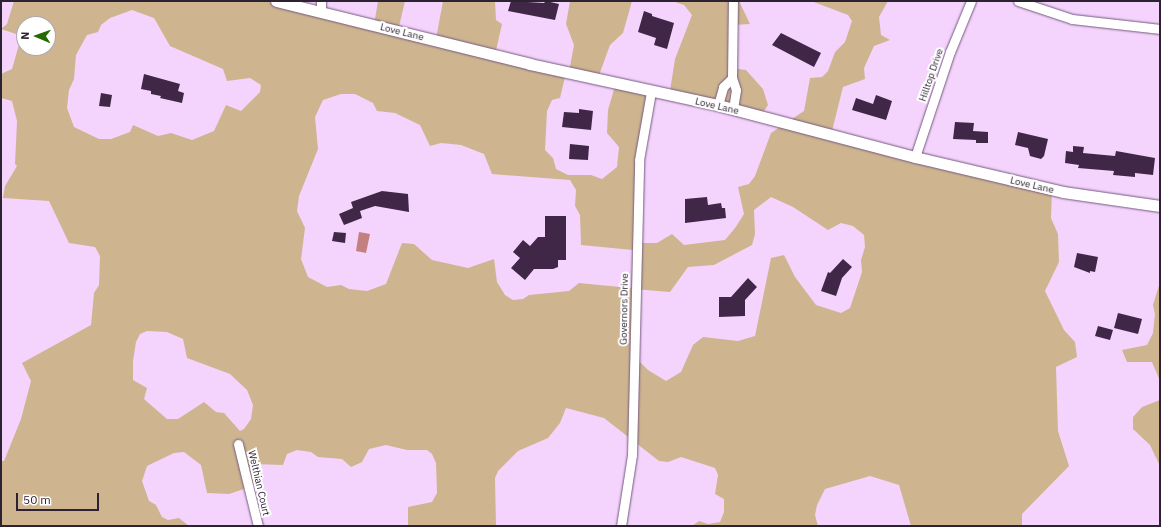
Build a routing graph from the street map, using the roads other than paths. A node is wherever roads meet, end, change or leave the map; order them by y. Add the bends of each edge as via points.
1 (276, 1) edge
2 (733, 1) edge
3 (971, 1) edge
4 (1018, 1) edge
5 (302, 4) edge
6 (321, 6) edge
7 (1160, 29) edge
8 (732, 78) junction
9 (651, 92) junction
10 (718, 105) junction
11 (733, 109) junction
12 (915, 157) junction
13 (1160, 206) edge
14 (238, 444) dead end
15 (258, 526) edge
16 (621, 526) edge

1 - 5 street, Love Lane
2 - 8 street
3 - 12 street, Hilltop Drive via 950,52
4 - 7 street via 1072,19
5 - 6 street, Love Lane
6 - 9 street, Love Lane
8 - 10 street via 723,87
8 - 11 street via 736,90
9 - 10 street, Love Lane
9 - 16 street, Governors Drive via 639,160 632,455
10 - 11 street, Love Lane
11 - 12 street, Love Lane
12 - 13 street, Love Lane via 1063,192
14 - 15 street, Welthian Court

